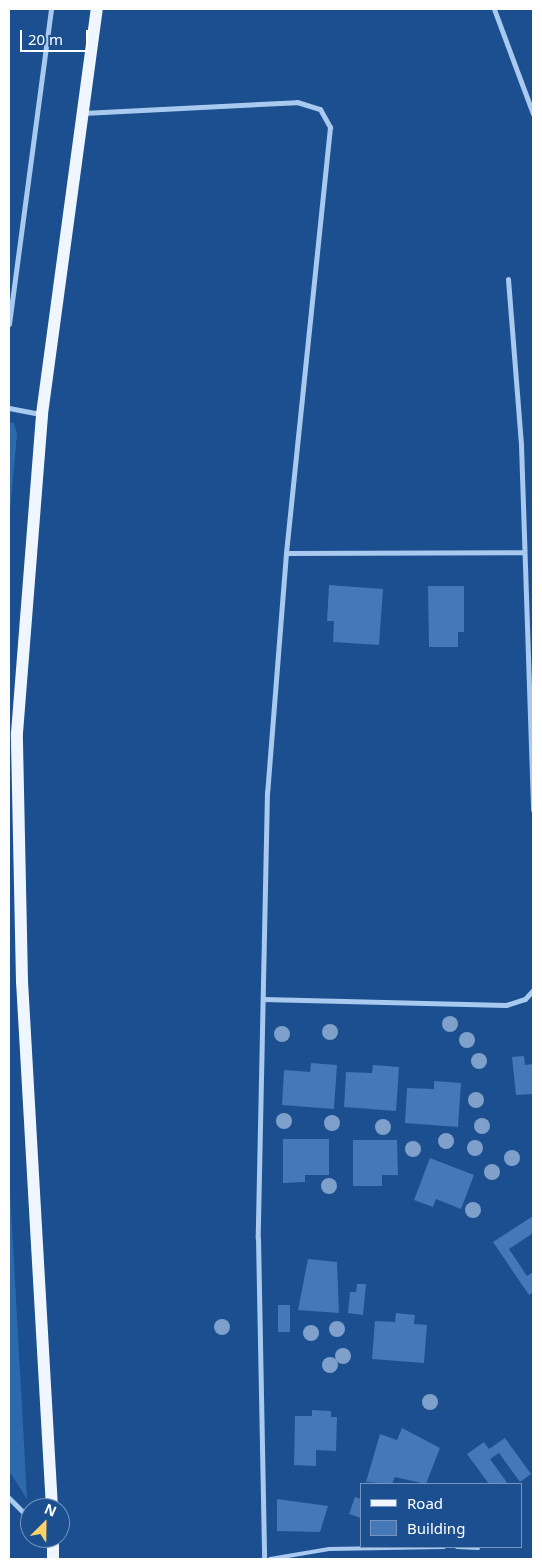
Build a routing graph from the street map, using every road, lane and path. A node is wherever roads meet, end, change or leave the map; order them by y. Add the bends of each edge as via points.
1 (51, 9) edge
2 (97, 9) edge
3 (494, 9) edge
4 (80, 113) junction
5 (533, 114) edge
6 (508, 280) dead end
7 (9, 324) edge
8 (9, 408) edge
9 (42, 414) junction
10 (523, 552) junction
11 (286, 553) junction
12 (533, 810) edge
13 (533, 990) edge
14 (263, 999) junction
15 (9, 1498) edge
16 (51, 1498) edge
17 (20, 1509) edge
18 (386, 1548) edge
19 (264, 1559) edge
20 (270, 1559) edge

1 - 7 street
2 - 4 main road
3 - 5 street
4 - 9 main road
4 - 11 street via 297,102 320,109 330,127
6 - 10 street via 521,445
8 - 9 street
9 - 16 main road via 22,627 16,843
10 - 11 street
10 - 12 street
11 - 14 street via 267,792
13 - 14 street via 506,1005
14 - 19 street via 258,1238
15 - 17 street
18 - 20 lane via 329,1549

